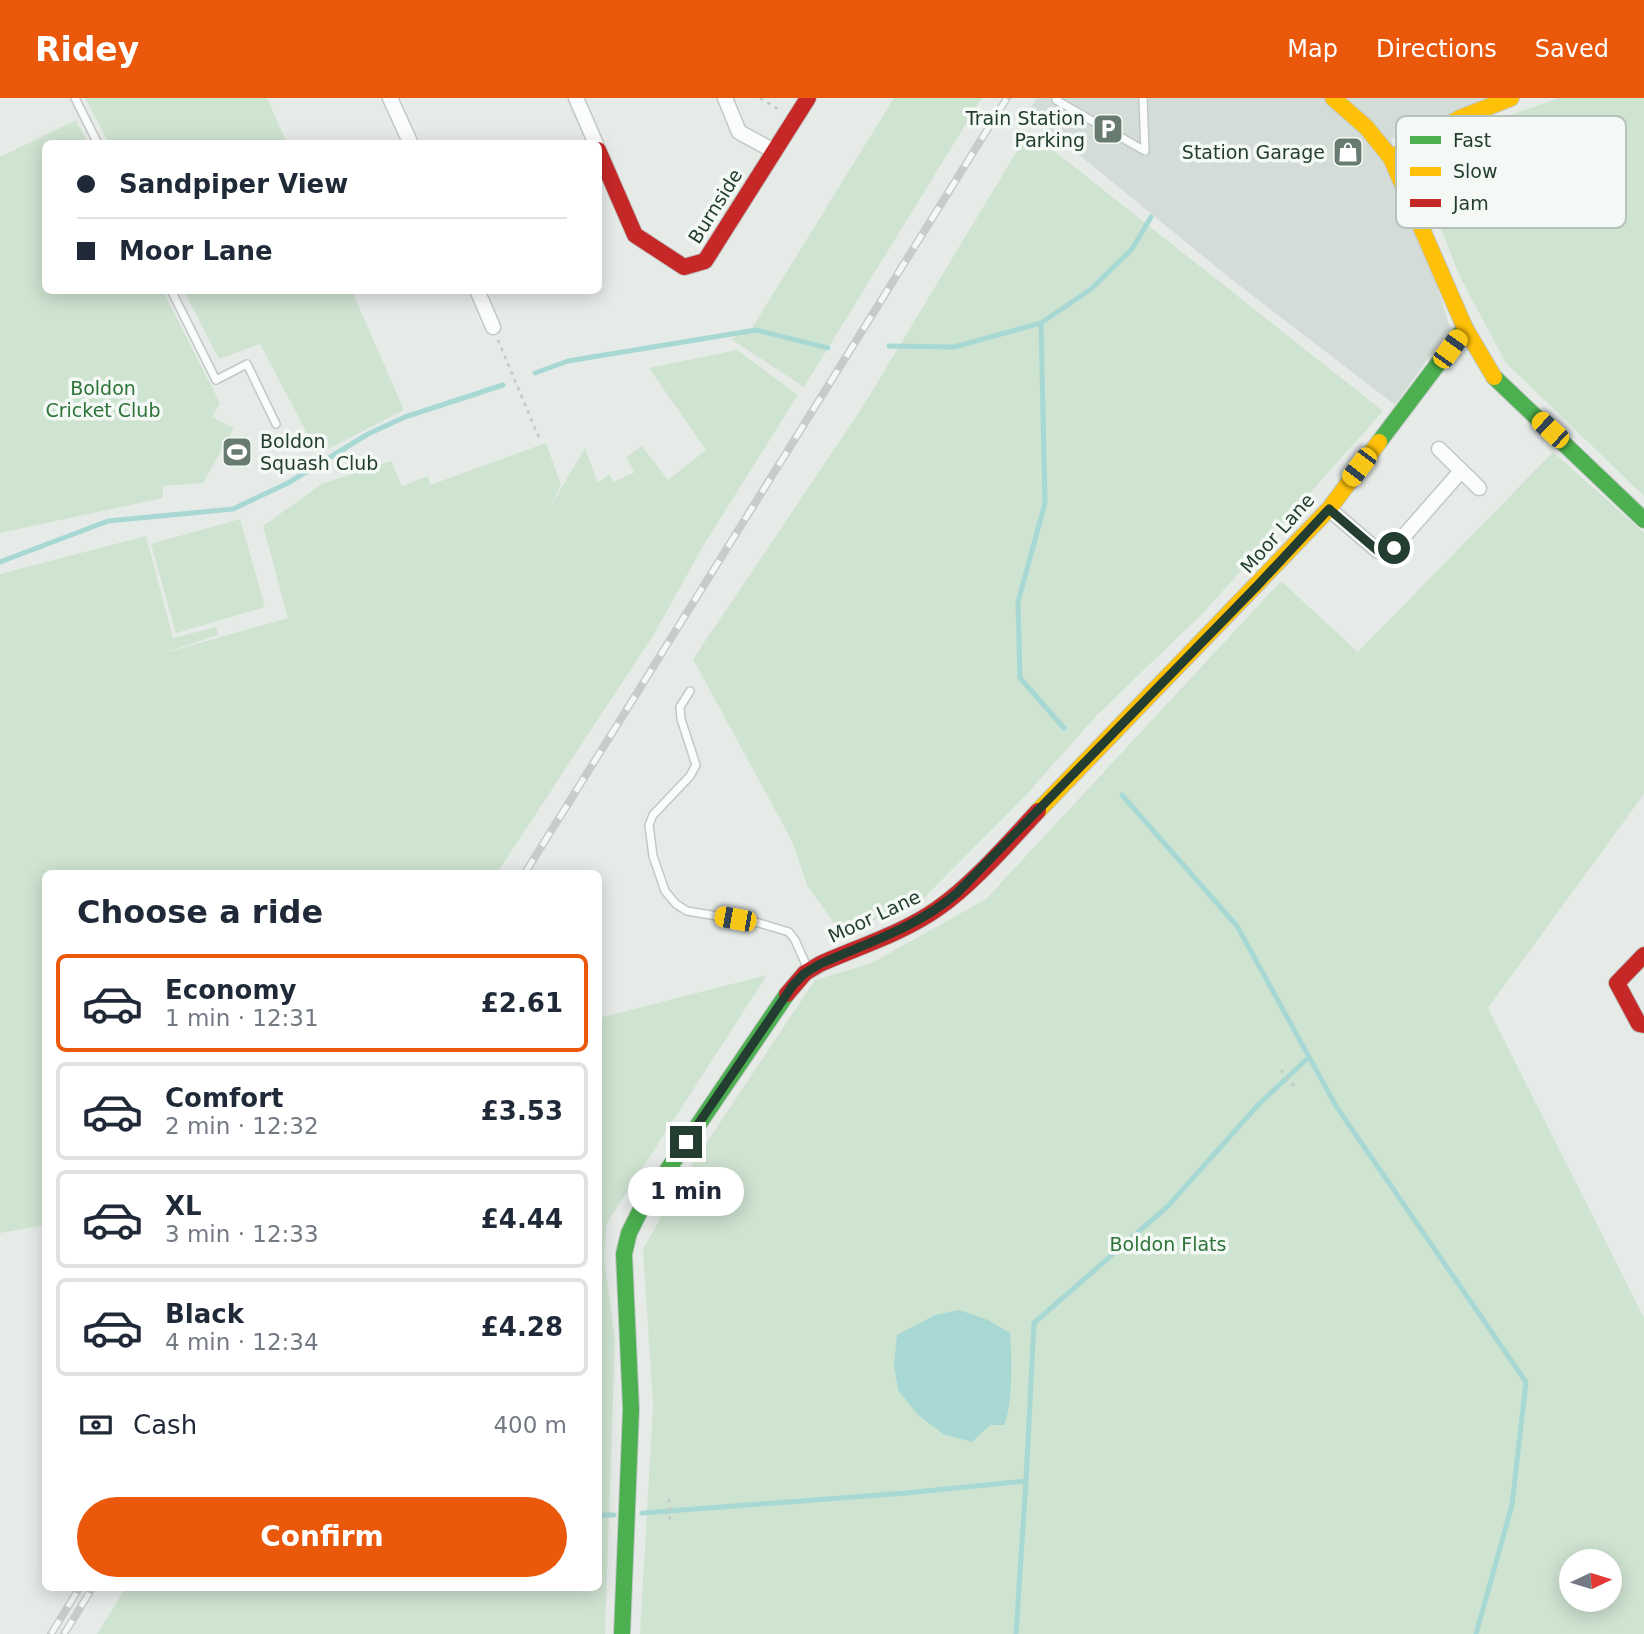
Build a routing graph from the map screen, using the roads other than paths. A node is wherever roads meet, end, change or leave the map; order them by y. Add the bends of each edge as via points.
1 (75, 98) edge
2 (390, 98) edge
3 (576, 98) edge
4 (725, 98) edge
5 (807, 98) edge
6 (1057, 98) edge
7 (1143, 98) edge
8 (1333, 98) edge
9 (1511, 98) edge
10 (1465, 116) edge
11 (96, 140) edge
12 (409, 140) edge
13 (594, 140) edge
14 (775, 151) junction
15 (1396, 155) edge
16 (1391, 158) junction
17 (602, 159) edge
18 (1396, 169) edge
19 (1421, 228) edge
20 (173, 294) edge
21 (479, 294) edge
22 (493, 327) road end
23 (1465, 328) junction
24 (276, 424) dead end
25 (1438, 449) dead end
26 (1461, 471) junction
27 (1479, 488) dead end
28 (1329, 509) junction
29 (1644, 520) edge
30 (690, 691) dead end
31 (1644, 956) edge
32 (808, 971) junction
33 (1644, 1025) edge
34 (622, 1634) edge

1 - 11 lane
2 - 12 street
3 - 13 street
4 - 14 street via 739,132
5 - 14 street, Burnside
6 - 7 lane via 1145,151
8 - 16 street via 1367,128
9 - 10 street
14 - 17 street, Burnside via 705,261 684,267 635,235
15 - 16 street
16 - 18 street
19 - 23 street
20 - 24 lane via 216,380 247,364
21 - 22 street
23 - 28 street, Moor Lane
23 - 29 street via 1495,379
25 - 26 street
26 - 27 street
26 - 28 street via 1390,552 1378,551
28 - 32 street, Moor Lane via 957,893 919,920
30 - 32 lane via 680,706 681,719 696,765 649,825 653,856 666,891 687,911 789,932
31 - 33 street via 1617,983 1639,1024
32 - 34 street, Moor Lane via 779,1003 629,1233 624,1255 631,1409

